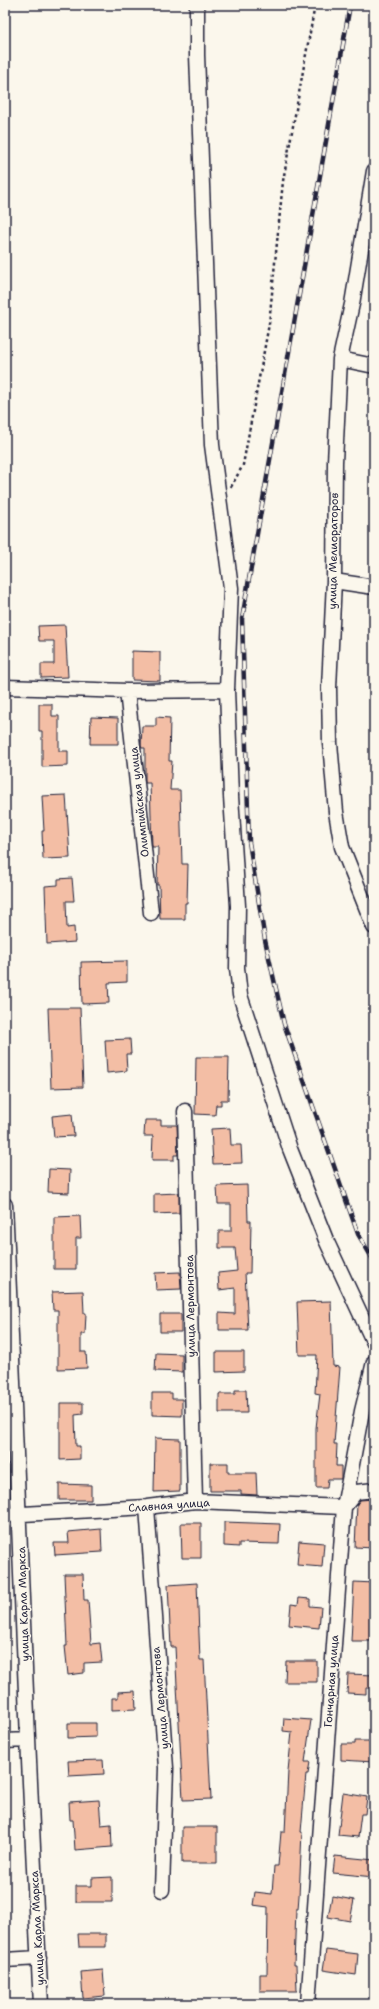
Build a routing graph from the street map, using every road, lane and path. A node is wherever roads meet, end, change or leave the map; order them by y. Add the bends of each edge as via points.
1 (197, 5) edge
2 (315, 5) edge
3 (374, 171) edge
4 (340, 359) junction
5 (374, 366) edge
6 (219, 498) junction
7 (334, 581) junction
8 (374, 587) edge
9 (5, 687) edge
10 (227, 690) junction
11 (127, 692) junction
12 (151, 913) dead end
13 (374, 927) edge
14 (185, 1111) dead end
15 (5, 1205) edge
16 (374, 1343) edge
17 (374, 1362) edge
18 (374, 1490) edge
19 (195, 1501) junction
20 (344, 1506) junction
21 (147, 1507) junction
22 (20, 1514) junction
23 (5, 1515) edge
24 (27, 1740) junction
25 (5, 1741) edge
26 (162, 1890) dead end
27 (38, 1958) junction
28 (5, 1960) edge
29 (41, 2004) edge
30 (308, 2004) edge

1 - 6 street via 212,445
2 - 6 path via 283,181 269,324 243,465 233,485
3 - 4 street, улица Мелиораторов via 352,304
4 - 5 street
4 - 7 street, улица Мелиораторов via 335,462
6 - 10 street via 231,588
7 - 8 street
7 - 13 street, улица Мелиораторов via 329,688 330,743 336,812 342,847
9 - 11 street
10 - 11 street
10 - 16 street via 240,995 290,1149 326,1240
11 - 12 street, Олимпийская улица
14 - 19 street, улица Лермонтова
15 - 22 street, улица Карла Маркса
17 - 20 street, Гончарная улица
18 - 20 street via 356,1492
19 - 20 street, Славная улица
19 - 21 street, Славная улица
20 - 30 street, Гончарная улица
21 - 22 street, Славная улица
21 - 26 street, улица Лермонтова via 166,1768
22 - 23 street, Славная улица
22 - 24 street, улица Карла Маркса
24 - 25 street
24 - 27 street, улица Карла Маркса
27 - 28 street
27 - 29 street, улица Карла Маркса

